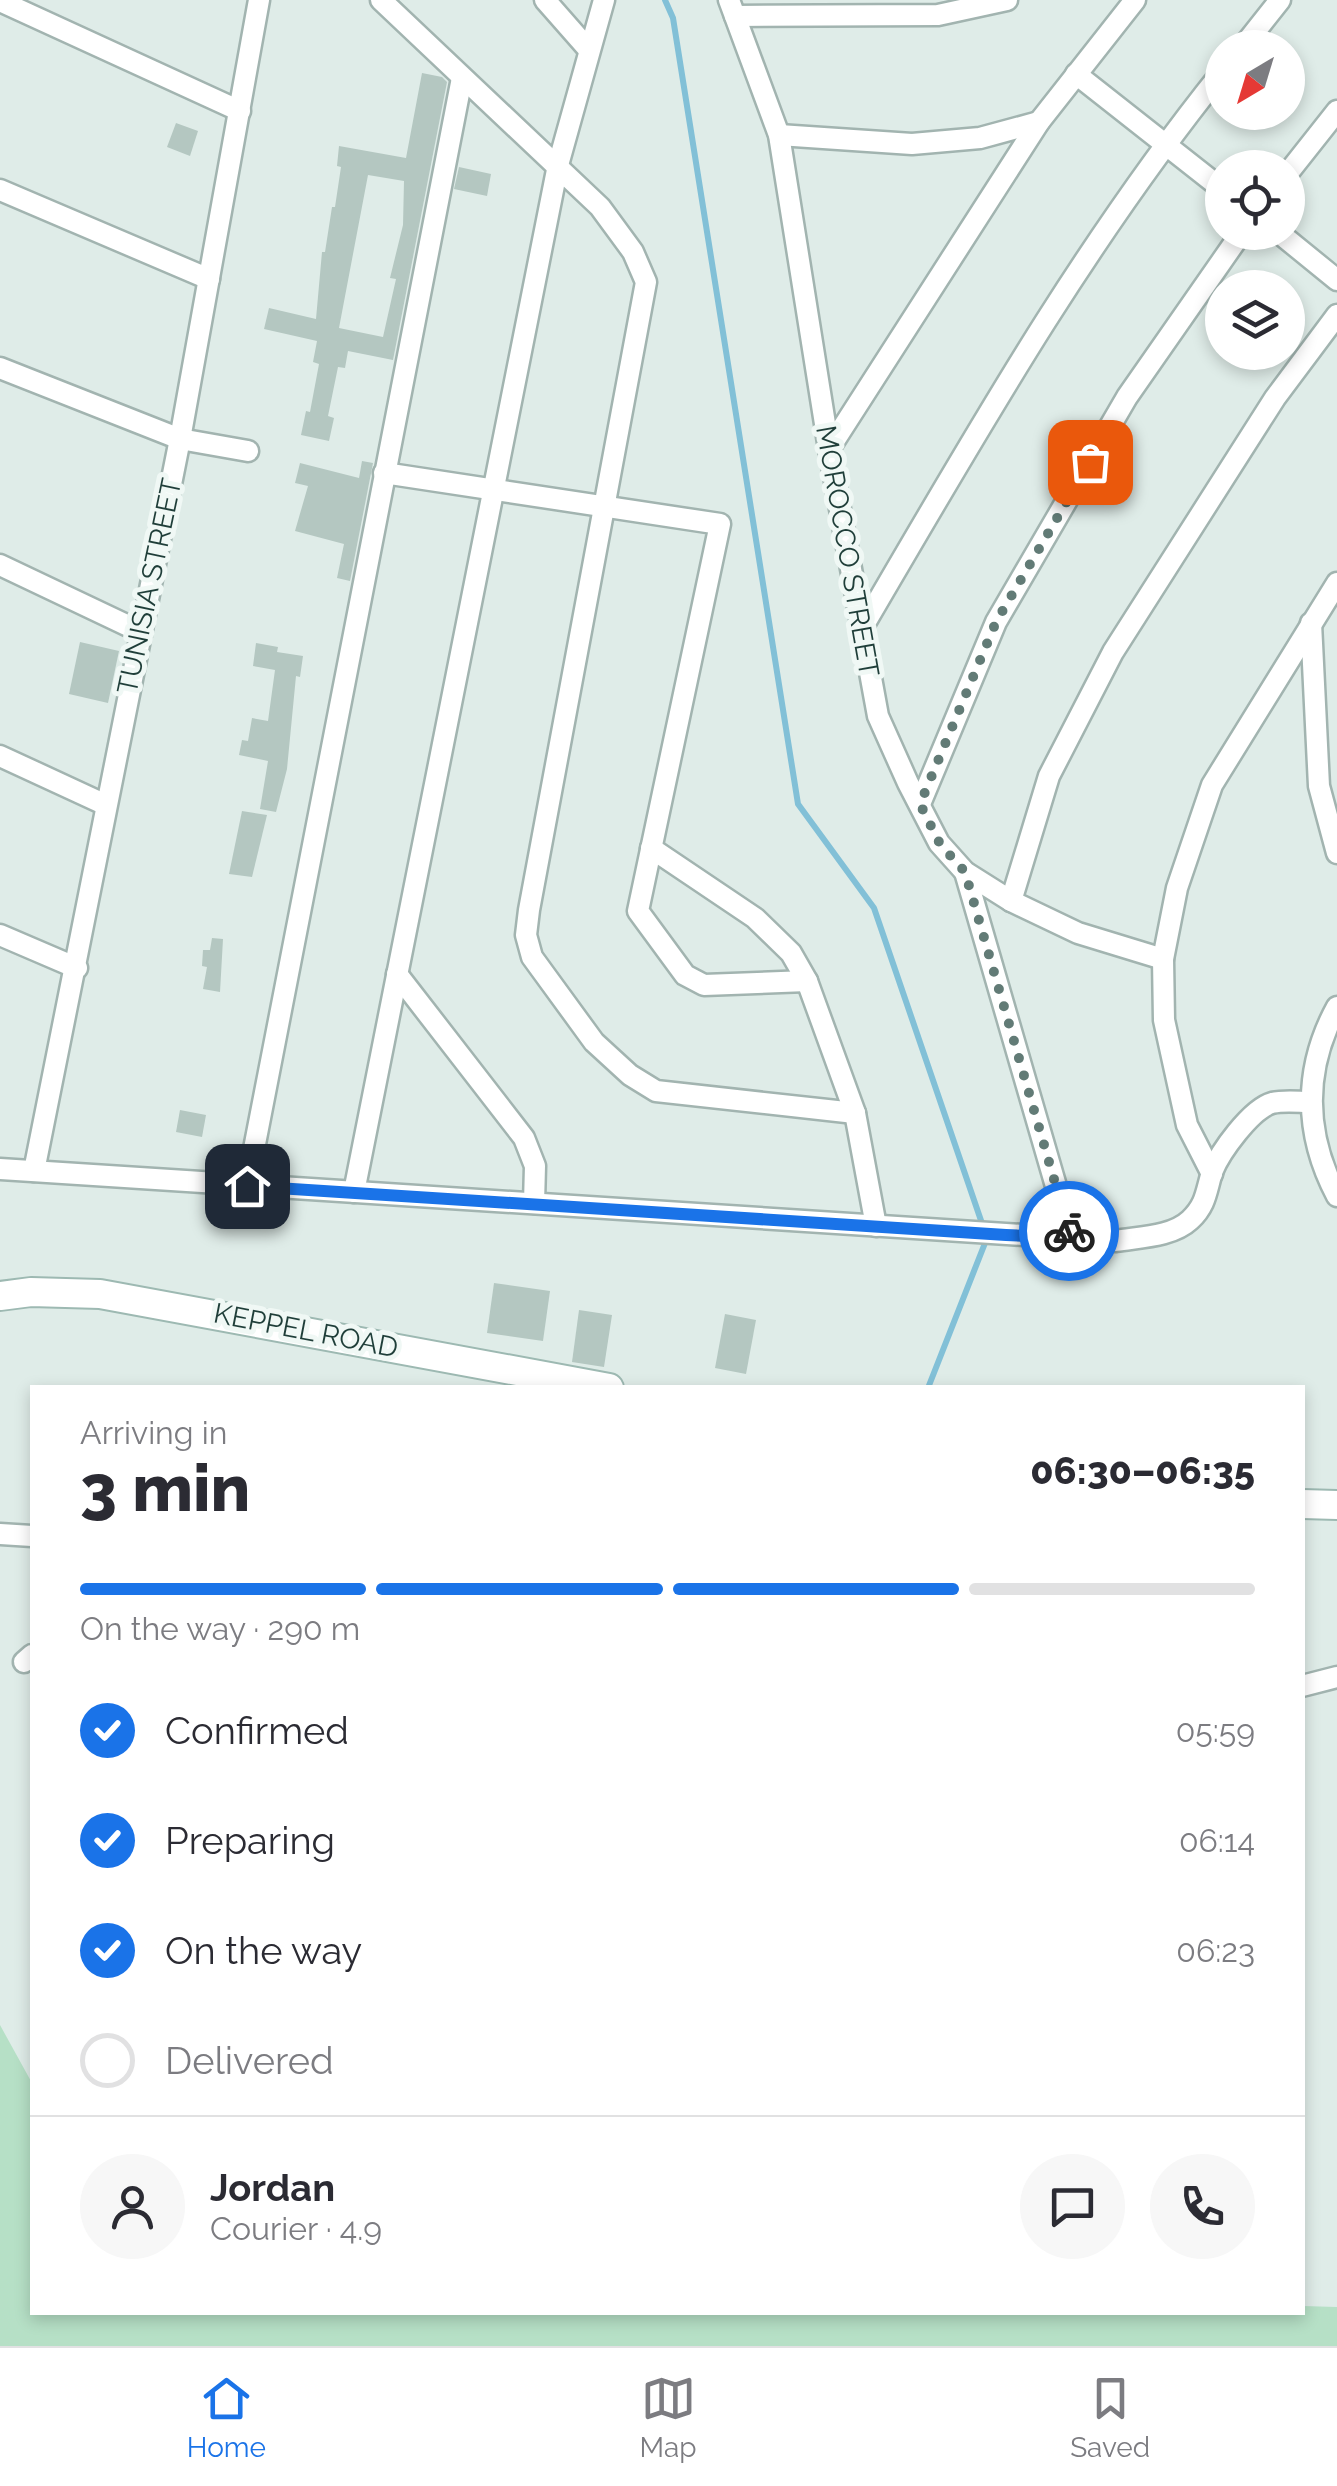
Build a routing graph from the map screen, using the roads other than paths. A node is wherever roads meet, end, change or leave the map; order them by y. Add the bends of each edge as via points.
1 (259, 0) edge
2 (381, 0) edge
3 (546, 0) edge
4 (604, 0) edge
5 (1007, 0) edge
6 (1135, 0) edge
7 (1280, 0) edge
8 (0, 1) edge
9 (732, 8) edge
10 (1256, 30) edge
11 (590, 50) junction
12 (1076, 74) junction
13 (462, 78) junction
14 (1205, 93) edge
15 (240, 111) junction
16 (1337, 112) edge
17 (1039, 122) junction
18 (778, 135) junction
19 (1165, 143) junction
20 (1305, 152) edge
21 (558, 165) junction
22 (1205, 175) edge
23 (0, 190) edge
24 (1230, 250) edge
25 (1300, 250) edge
26 (208, 279) junction
27 (1337, 280) edge
28 (1337, 315) edge
29 (0, 368) edge
30 (180, 439) junction
31 (830, 449) junction
32 (248, 450) dead end
33 (384, 473) junction
34 (493, 490) junction
35 (603, 508) junction
36 (0, 565) edge
37 (1337, 584) edge
38 (1311, 623) junction
39 (862, 630) junction
40 (140, 631) junction
41 (0, 756) edge
42 (106, 804) junction
43 (920, 804) junction
44 (651, 848) junction
45 (1337, 852) edge
46 (965, 872) junction
47 (1011, 901) junction
48 (0, 935) edge
49 (1163, 959) junction
50 (77, 968) junction
51 (397, 974) junction
52 (807, 982) junction
53 (1337, 1007) edge
54 (1310, 1102) junction
55 (856, 1113) junction
56 (0, 1169) edge
57 (34, 1171) junction
58 (1212, 1174) junction
59 (247, 1186) junction
60 (354, 1192) junction
61 (1337, 1196) edge
62 (534, 1203) junction
63 (876, 1226) junction
64 (1071, 1238) junction
65 (0, 1296) edge
66 (593, 1385) edge
67 (1305, 1504) edge
68 (1337, 1505) edge
69 (0, 1534) edge
70 (30, 1536) edge
71 (1337, 1677) edge
72 (1305, 1685) edge

1 - 15 street, TUNISIA STREET
2 - 13 street
3 - 11 street
4 - 11 street
5 - 9 street via 938,15
6 - 12 street
7 - 10 street
8 - 15 street
9 - 18 street, MOROCCO STREET
11 - 21 street
12 - 17 street
12 - 19 street
13 - 21 street
13 - 33 street
14 - 19 street
15 - 26 street, TUNISIA STREET
16 - 20 street
17 - 18 street via 980,138 912,144
17 - 31 street
18 - 31 street, MOROCCO STREET
19 - 22 street
19 - 39 street via 1027,346
21 - 34 street
21 - 35 street via 600,208 646,282
23 - 26 street
24 - 43 street via 1128,397 996,622
25 - 27 street
26 - 30 street, TUNISIA STREET
28 - 47 street via 1274,398 1113,652 1050,776
29 - 30 street
30 - 32 street
30 - 40 street, TUNISIA STREET
31 - 39 street, MOROCCO STREET
33 - 34 street
33 - 59 street
34 - 35 street
34 - 51 street
35 - 44 street via 720,524
35 - 55 street via 528,910 532,957 594,1042 656,1090
36 - 40 street
37 - 38 street
38 - 45 street via 1319,786
38 - 49 street via 1212,785 1177,888
39 - 43 street, MOROCCO STREET via 878,716
40 - 42 street, TUNISIA STREET
41 - 42 street
42 - 50 street, TUNISIA STREET
43 - 46 street, MOROCCO STREET via 940,844
44 - 52 street via 756,918 791,953
44 - 52 street via 638,912 685,975 704,984
46 - 47 street, MOROCCO STREET
46 - 64 street
47 - 49 street, MOROCCO STREET via 1078,933
48 - 50 street
49 - 58 street via 1168,1038 1188,1125
50 - 57 street, TUNISIA STREET
51 - 60 street
51 - 62 street via 524,1138 536,1166
52 - 55 street
53 - 54 street via 1322,1036
54 - 58 street via 1270,1103 1246,1122
54 - 61 street via 1316,1146
55 - 63 street
56 - 57 street
57 - 59 street
58 - 64 street via 1208,1196 1188,1222 1163,1234
59 - 60 street
60 - 62 street
62 - 63 street
63 - 64 street
65 - 66 street, KEPPEL ROAD via 100,1294
67 - 68 street
69 - 70 street
71 - 72 street

